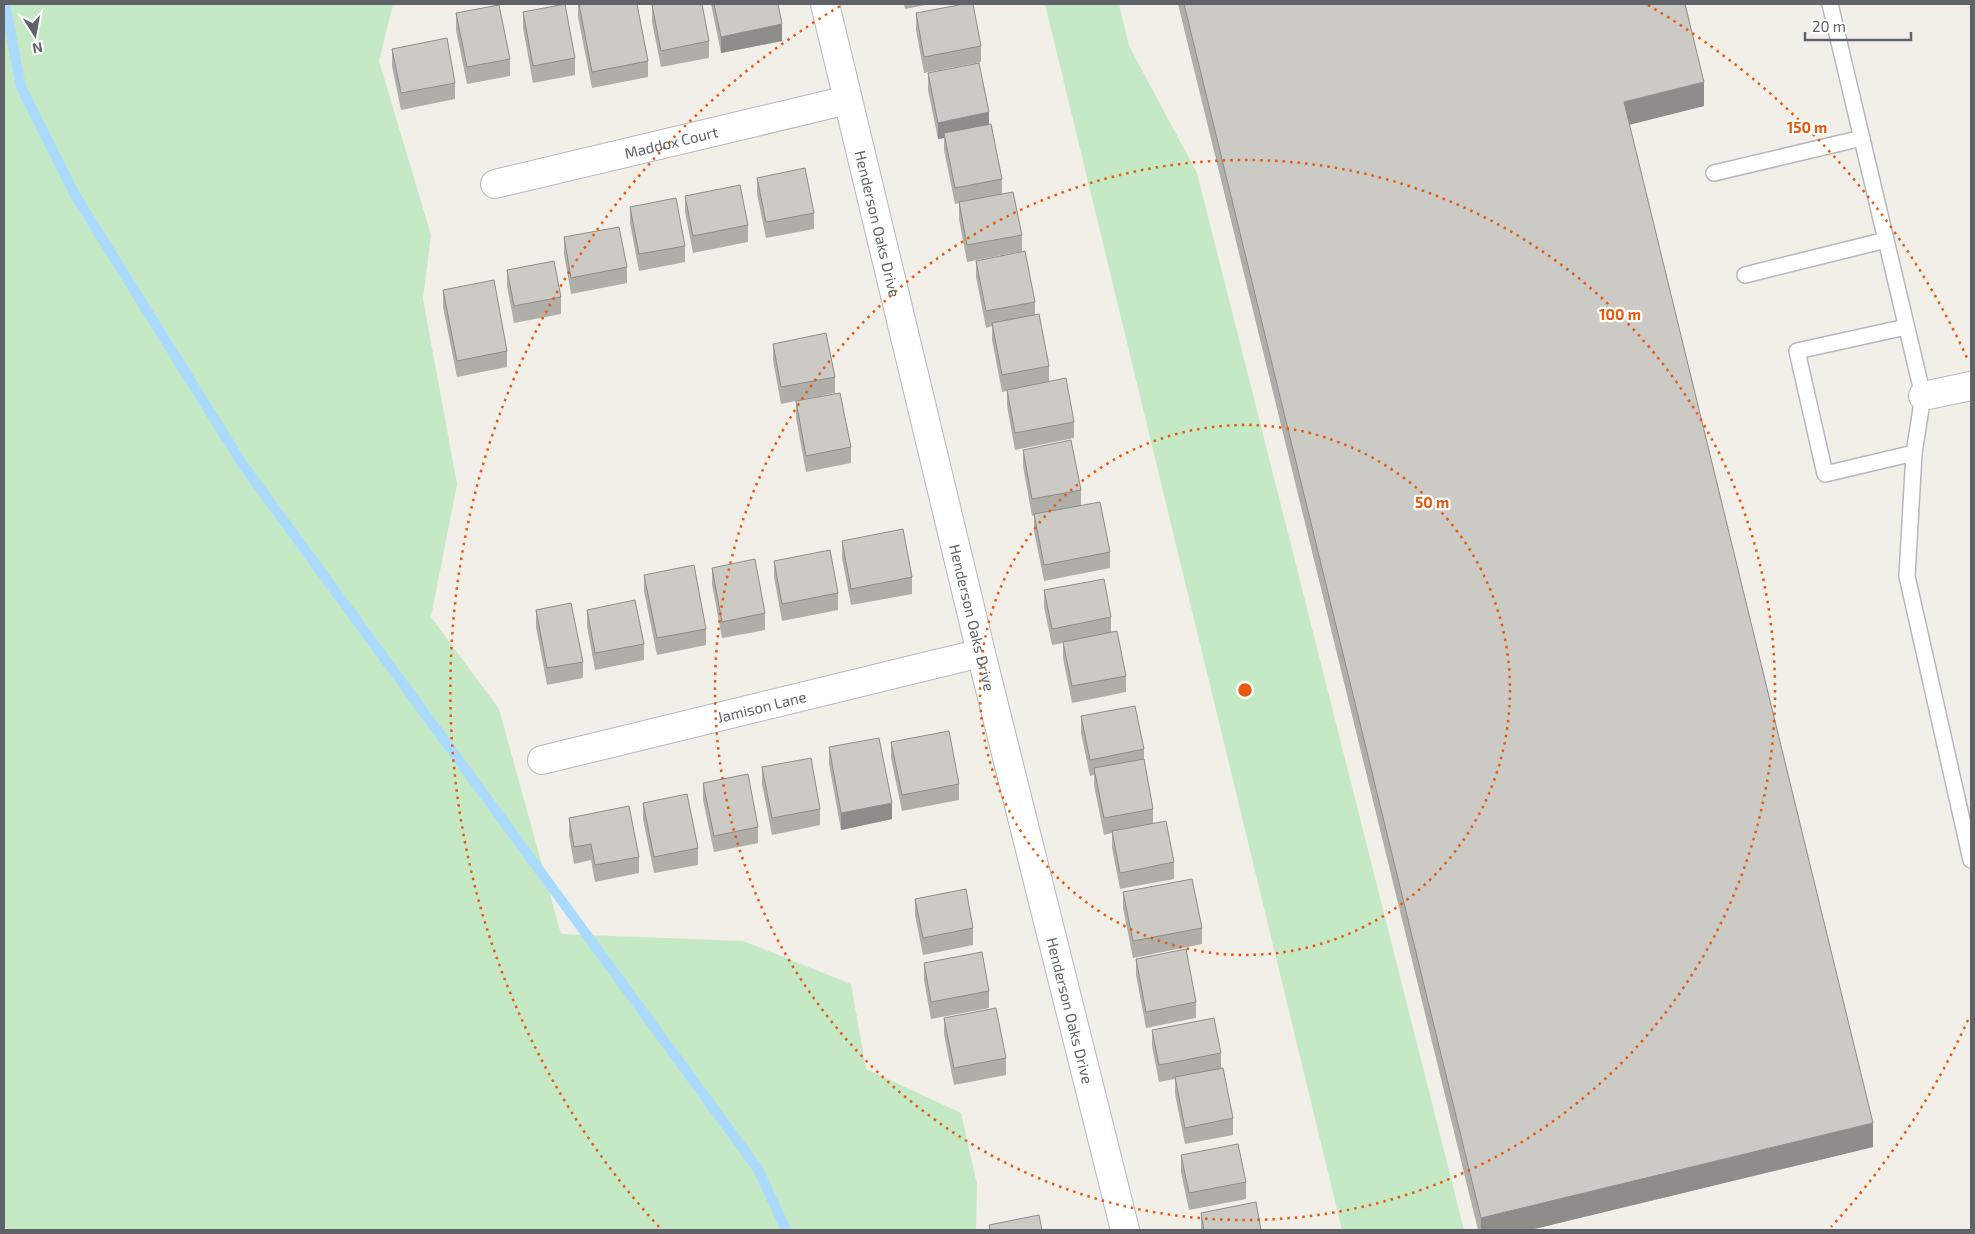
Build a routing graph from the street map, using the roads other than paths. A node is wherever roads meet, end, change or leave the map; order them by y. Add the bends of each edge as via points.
1 (825, 4) edge
2 (1830, 4) edge
3 (848, 100) junction
4 (1862, 138) junction
5 (1714, 174) dead end
6 (495, 184) dead end
7 (1886, 240) junction
8 (1745, 275) dead end
9 (1906, 327) junction
10 (1971, 386) edge
11 (1923, 396) junction
12 (1914, 453) junction
13 (981, 653) junction
14 (542, 760) dead end
15 (1971, 860) edge
16 (1125, 1230) edge

1 - 3 street, Henderson Oaks Drive
2 - 4 lane
3 - 6 street, Maddox Court
3 - 13 street, Henderson Oaks Drive
4 - 5 lane
4 - 7 lane
7 - 8 lane
7 - 9 lane
9 - 11 lane
9 - 12 lane via 1797,352 1825,474
10 - 11 street
11 - 12 lane
12 - 15 lane via 1906,576
13 - 14 street, Jamison Lane
13 - 16 street, Henderson Oaks Drive

